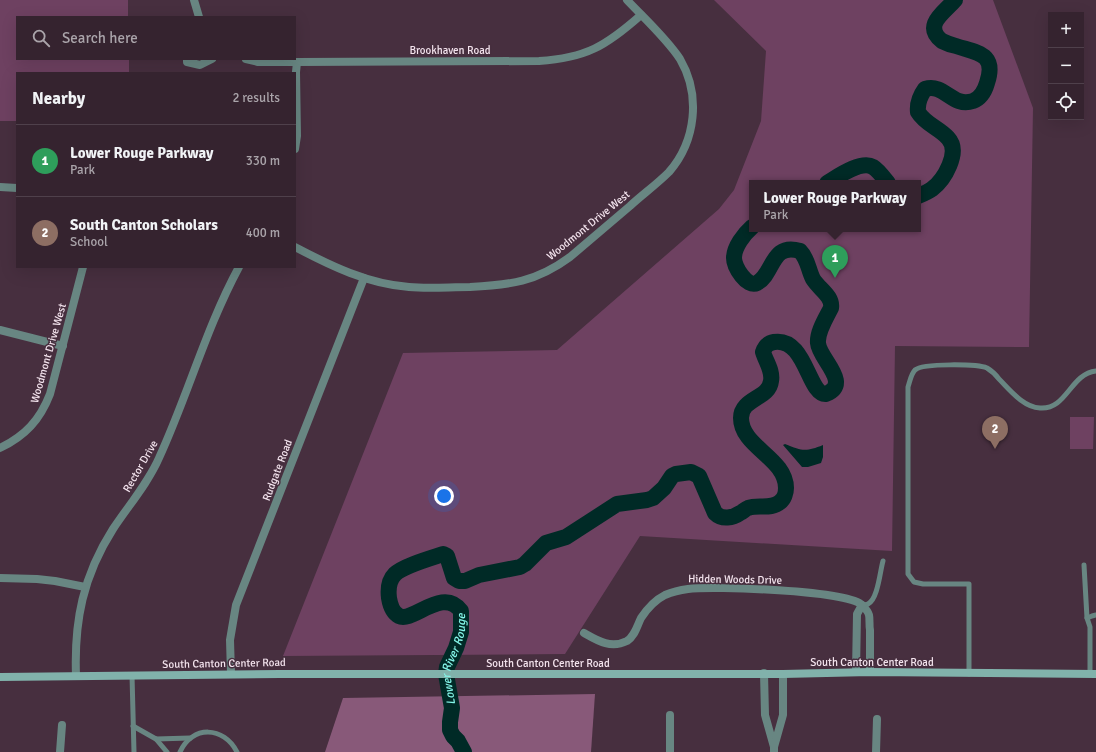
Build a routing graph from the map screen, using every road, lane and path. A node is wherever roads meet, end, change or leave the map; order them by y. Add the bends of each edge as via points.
1 (194, 0) edge
2 (627, 0) edge
3 (641, 15) junction
4 (199, 16) edge
5 (187, 60) edge
6 (210, 60) edge
7 (250, 60) edge
8 (297, 62) junction
9 (296, 72) edge
10 (296, 72) edge
11 (296, 142) edge
12 (0, 187) edge
13 (16, 188) edge
14 (296, 248) edge
15 (83, 268) edge
16 (239, 268) edge
17 (364, 278) junction
18 (0, 330) edge
19 (63, 346) junction
20 (1096, 372) edge
21 (0, 448) edge
22 (883, 561) dead end
23 (1084, 564) dead end
24 (0, 578) edge
25 (85, 587) junction
26 (862, 605) junction
27 (1096, 616) edge
28 (1087, 618) junction
29 (584, 633) dead end
30 (856, 672) junction
31 (870, 672) junction
32 (231, 674) junction
33 (764, 674) junction
34 (783, 674) junction
35 (969, 674) junction
36 (1093, 674) edge
37 (132, 675) junction
38 (76, 676) junction
39 (0, 677) edge
40 (670, 715) dead end
41 (877, 719) dead end
42 (62, 725) dead end
43 (133, 726) junction
44 (190, 738) junction
45 (156, 739) junction
46 (774, 750) edge
47 (60, 752) edge
48 (134, 752) edge
49 (167, 752) edge
50 (180, 752) edge
51 (237, 752) edge
52 (670, 752) edge
53 (876, 752) edge

1 - 4 street
2 - 3 street, Woodmont Drive West
3 - 8 street, Brookhaven Road via 601,46 580,55 557,60
3 - 17 street, Woodmont Drive West via 679,58 692,94 690,135 681,155 667,174 570,257 529,279 499,285 427,288 395,286
5 - 6 street via 200,65
7 - 8 street, Brookhaven Road
8 - 9 street
10 - 11 street
12 - 13 street
14 - 17 street, Woodmont Drive West via 331,266
15 - 19 street, Woodmont Drive West
16 - 25 street, Rector Drive via 209,333 158,460 101,549
17 - 32 street, Rudgate Road via 236,605 230,640
18 - 19 street
19 - 21 street, Woodmont Drive West via 50,394 41,414 24,434
20 - 35 lane via 1085,374 1077,380 1061,401 1041,409 1029,407 988,369 978,366 924,366 916,369 911,376 908,387 908,574 914,582 923,584 969,584
22 - 26 lane via 872,600
23 - 28 lane
24 - 25 street via 37,579
25 - 38 street, Rector Drive via 75,648
26 - 29 street, Hidden Woods Drive via 833,596 796,592 689,588 665,595 654,602 628,640 601,643
26 - 30 street via 858,614
26 - 31 street via 869,613
27 - 28 lane
28 - 36 lane via 1090,627
30 - 31 main road, South Canton Center Road
30 - 34 main road, South Canton Center Road
31 - 35 main road, South Canton Center Road
32 - 33 main road, South Canton Center Road
32 - 37 main road, South Canton Center Road
33 - 34 main road, South Canton Center Road
33 - 46 street via 765,715
34 - 46 street via 783,715
35 - 36 main road, South Canton Center Road
37 - 38 main road, South Canton Center Road
37 - 43 lane
38 - 39 main road, South Canton Center Road
40 - 52 street
41 - 53 street
42 - 47 street
43 - 45 lane
43 - 48 lane
44 - 45 lane
44 - 50 lane
44 - 51 lane via 199,733 218,733 226,738
45 - 49 lane

